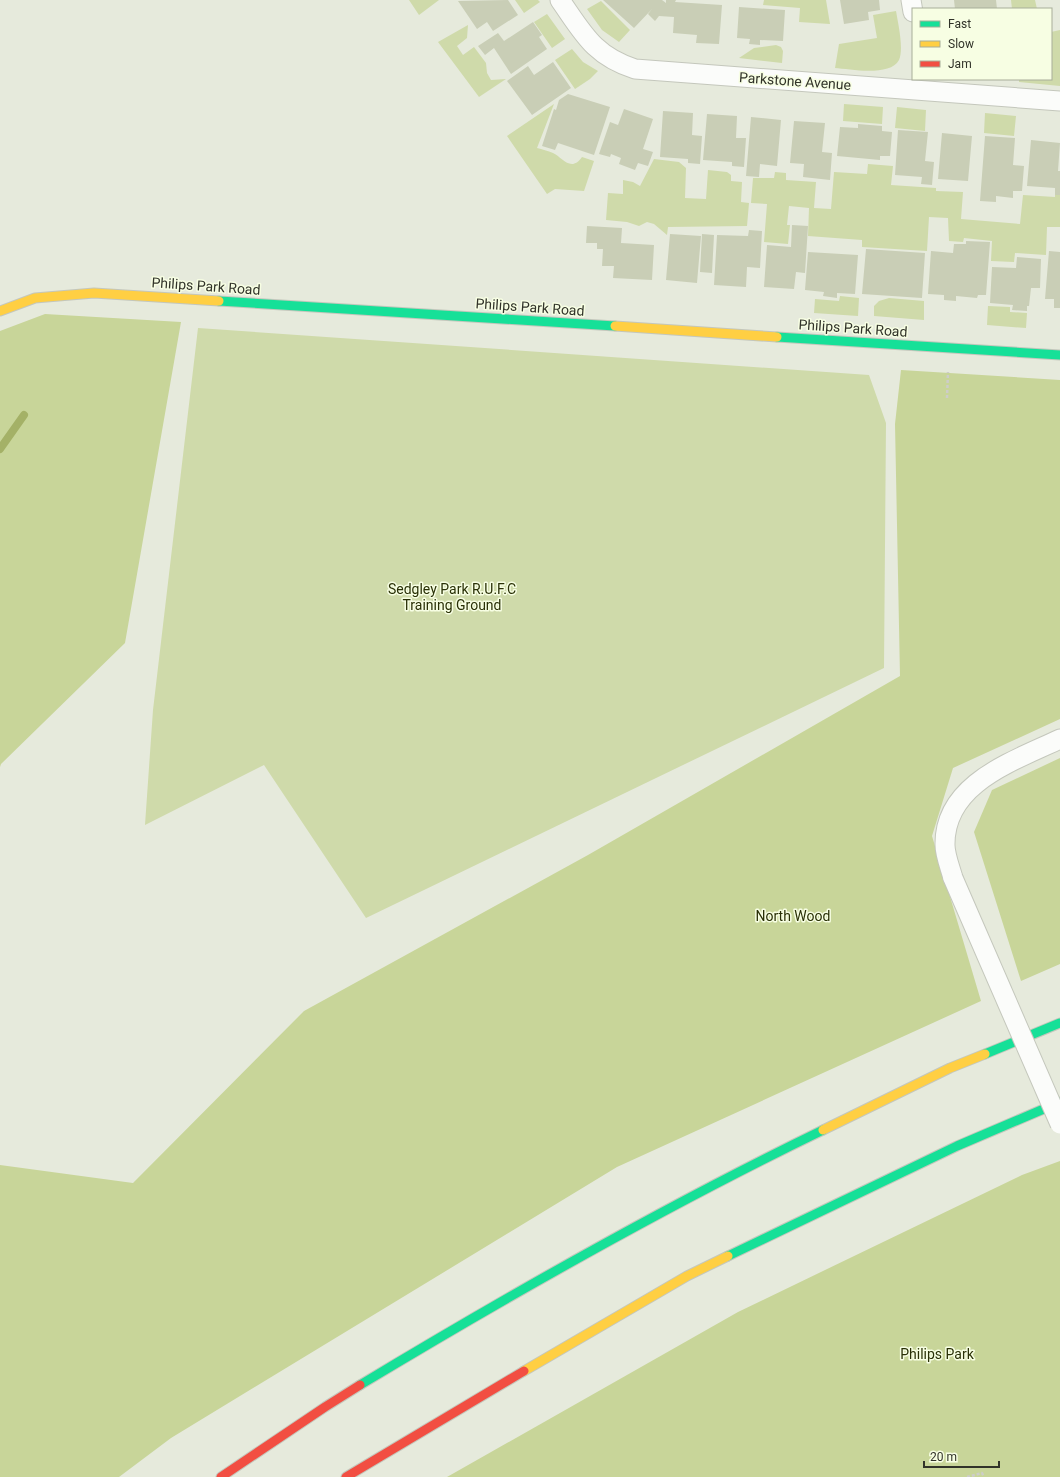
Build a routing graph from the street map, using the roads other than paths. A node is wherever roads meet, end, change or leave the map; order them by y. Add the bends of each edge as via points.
1 (560, 0) edge
2 (921, 84) edge
3 (1060, 101) edge
4 (0, 310) edge
5 (1060, 355) edge
6 (1060, 739) edge
7 (1060, 1023) edge
8 (1060, 1102) edge
9 (1060, 1124) edge
10 (221, 1477) edge
11 (346, 1477) edge

1 - 2 street, Parkstone Avenue via 599,51 610,59 635,68
2 - 3 street, Parkstone Avenue
4 - 5 main road, Philips Park Road via 35,298 94,293
6 - 9 street, bridge via 990,772 956,803 948,819 945,846 953,878
7 - 10 main road via 950,1068 772,1155 619,1234 468,1320 339,1399
8 - 11 main road via 957,1146 687,1276

